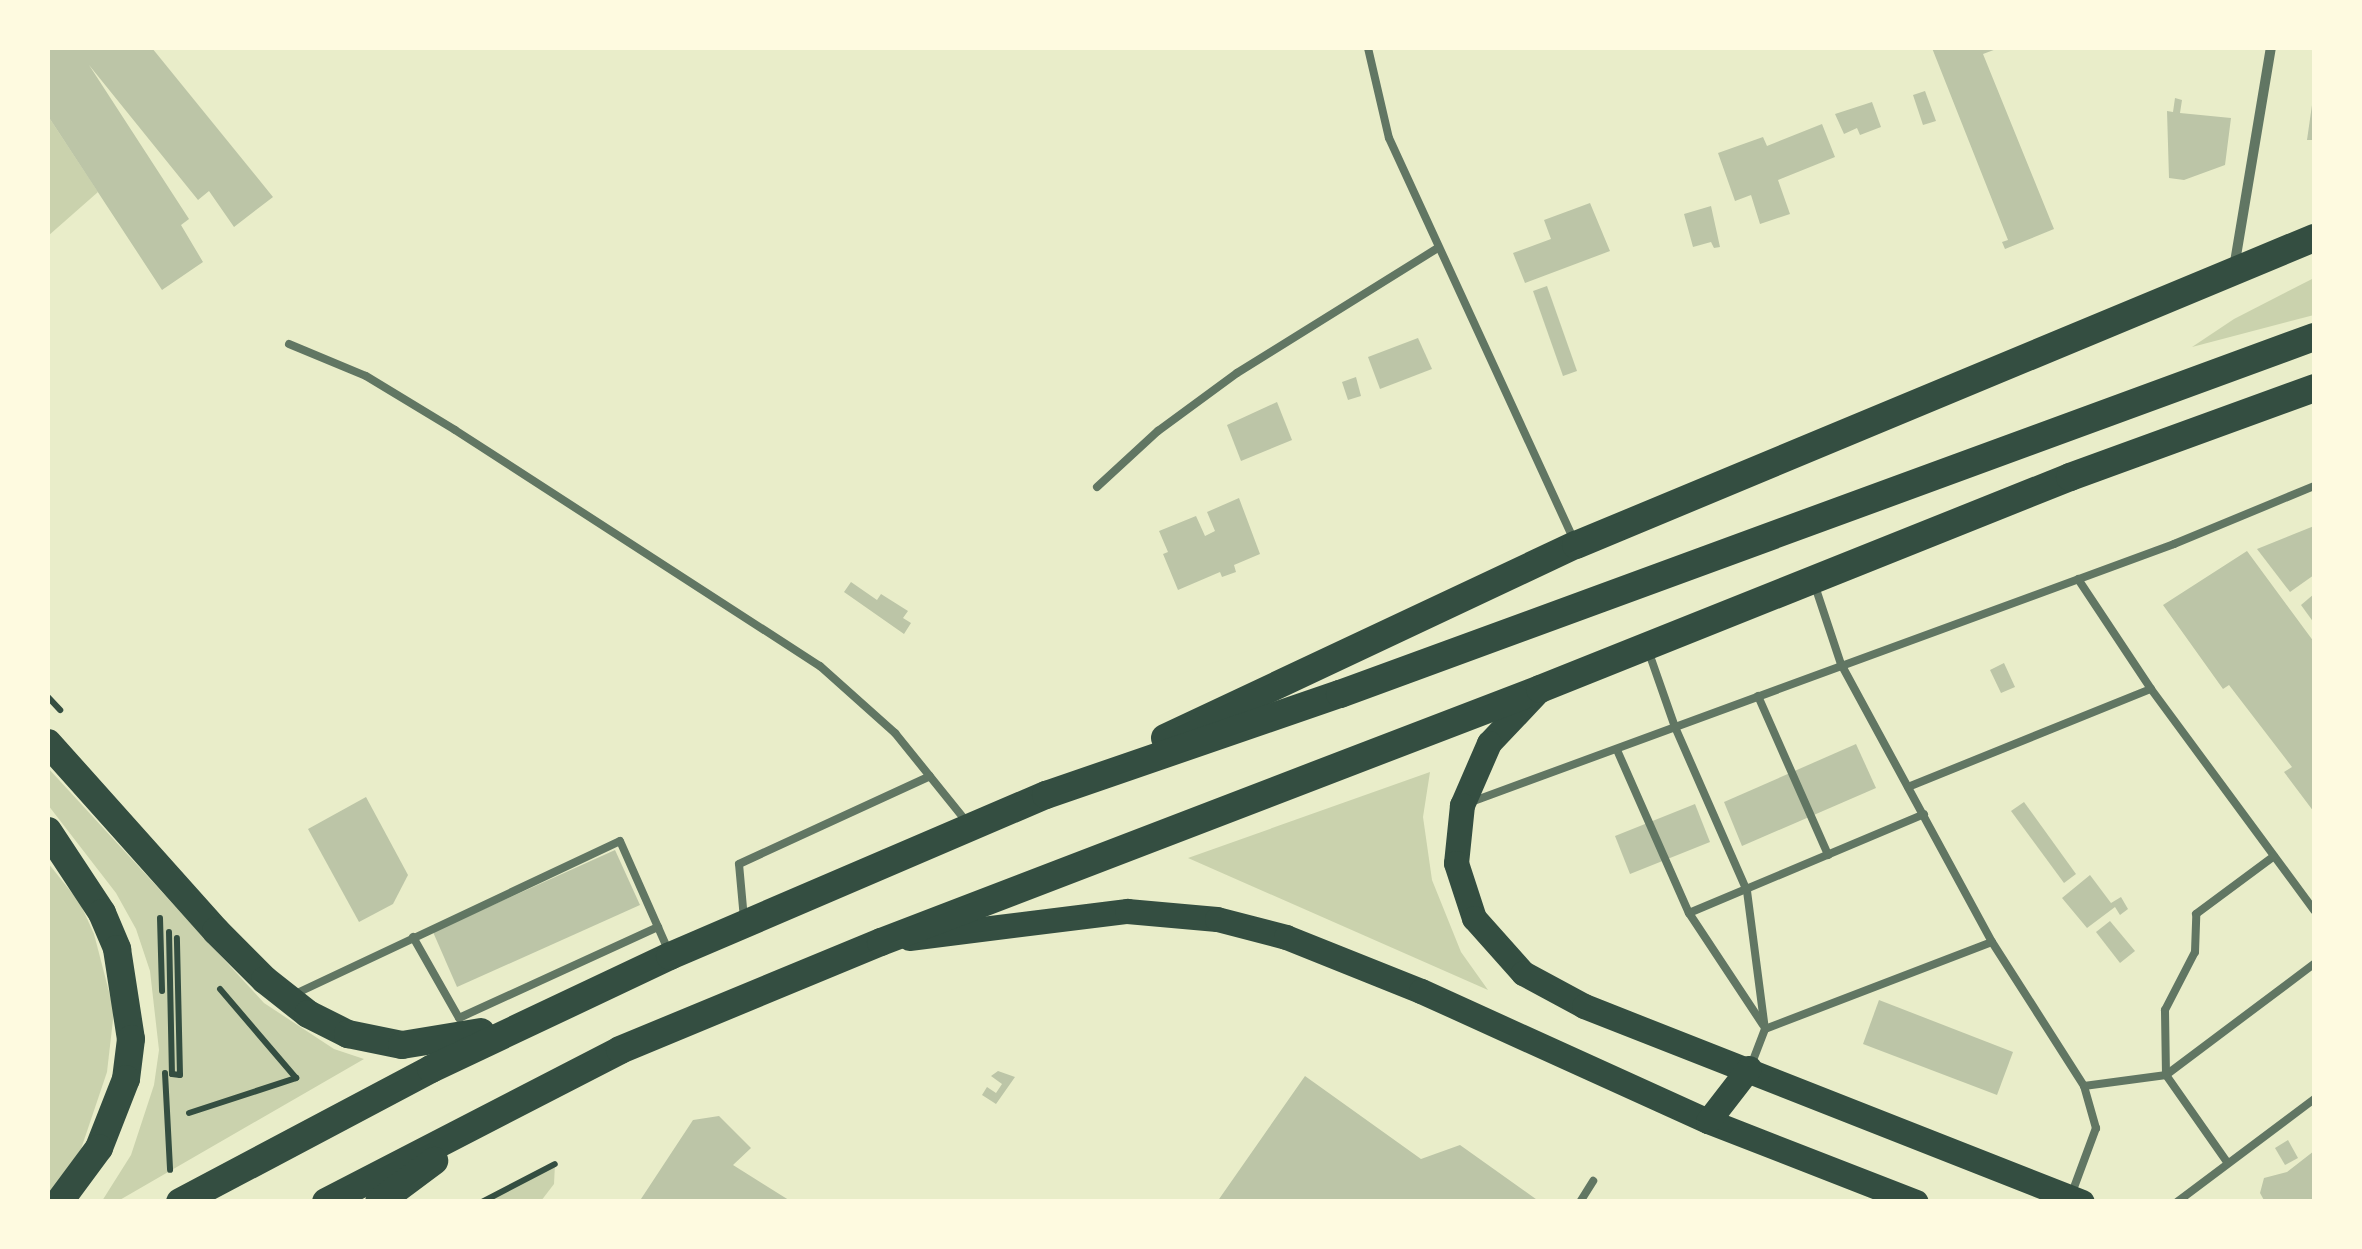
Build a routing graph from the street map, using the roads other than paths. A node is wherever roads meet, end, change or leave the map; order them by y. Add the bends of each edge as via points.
1 (1368, 48) edge
2 (2271, 48) edge
3 (2314, 238) edge
4 (1438, 248) junction
5 (2232, 274) junction
6 (2314, 338) edge
7 (289, 344) dead end
8 (2314, 388) edge
9 (2314, 486) edge
10 (1097, 487) dead end
11 (1576, 545) junction
12 (2078, 579) junction
13 (1813, 580) junction
14 (1647, 646) junction
15 (1841, 664) junction
16 (1540, 689) junction
17 (2151, 689) junction
18 (1758, 696) junction
19 (1674, 728) junction
20 (48, 743) edge
21 (1618, 750) junction
22 (930, 776) junction
23 (1908, 787) junction
24 (1046, 795) junction
25 (1462, 806) junction
26 (1924, 814) junction
27 (970, 827) junction
28 (48, 831) edge
29 (1828, 855) junction
30 (2274, 856) junction
31 (1746, 891) junction
32 (2314, 910) edge
33 (1689, 913) junction
34 (745, 924) junction
35 (658, 927) junction
36 (412, 937) junction
37 (881, 942) junction
38 (1992, 942) junction
39 (670, 956) junction
40 (2314, 964) edge
41 (636, 972) junction
42 (286, 998) junction
43 (1765, 1029) junction
44 (620, 1050) junction
45 (1749, 1068) junction
46 (2166, 1074) junction
47 (2084, 1086) junction
48 (2314, 1099) edge
49 (1708, 1121) junction
50 (2227, 1162) junction
51 (1593, 1181) dead end
52 (175, 1192) edge
53 (2076, 1199) edge
54 (59, 1202) edge
55 (326, 1202) edge
56 (379, 1202) edge
57 (1580, 1202) edge
58 (1916, 1202) edge
59 (2177, 1202) edge

1 - 4 lane via 1388,138
2 - 5 street
3 - 5 highway
4 - 10 lane via 1237,373
4 - 11 lane
5 - 11 highway
6 - 24 highway
7 - 22 lane via 366,376 428,413 793,648 863,700
8 - 13 highway
9 - 12 lane
11 - 24 highway
12 - 15 lane
12 - 17 lane
13 - 14 highway
13 - 15 lane
14 - 16 highway
14 - 19 lane
15 - 18 lane
15 - 23 lane
16 - 25 main road via 1489,743
16 - 37 highway
17 - 23 lane
17 - 30 lane
18 - 19 lane
18 - 29 lane
19 - 21 lane
19 - 31 lane
20 - 42 highway
21 - 25 lane
21 - 33 lane
22 - 27 lane
22 - 34 lane via 739,864
23 - 26 lane
24 - 27 highway
25 - 45 main road via 1456,863 1474,918 1523,973 1584,1006
26 - 29 lane
26 - 38 lane
27 - 34 highway
28 - 54 highway via 117,949 131,1039 126,1079 99,1148
29 - 31 lane
30 - 32 lane
30 - 46 lane via 2196,914 2194,952 2165,1010
31 - 33 lane
31 - 43 lane
33 - 43 lane
34 - 39 highway
35 - 36 lane via 459,1018
35 - 36 lane via 620,840
35 - 39 lane
36 - 42 lane
37 - 44 highway
37 - 49 main road via 1070,915 1172,912 1216,919 1286,937 1421,990
38 - 43 lane
38 - 47 lane
39 - 41 highway
40 - 46 lane
41 - 42 highway via 478,1033 402,1045 338,1030
41 - 52 highway
43 - 45 lane
44 - 55 highway
44 - 56 highway via 439,1158
45 - 49 main road
45 - 53 main road
46 - 47 lane
46 - 50 lane
47 - 53 lane via 2096,1128
48 - 50 lane
49 - 58 main road
50 - 59 lane
51 - 57 lane

